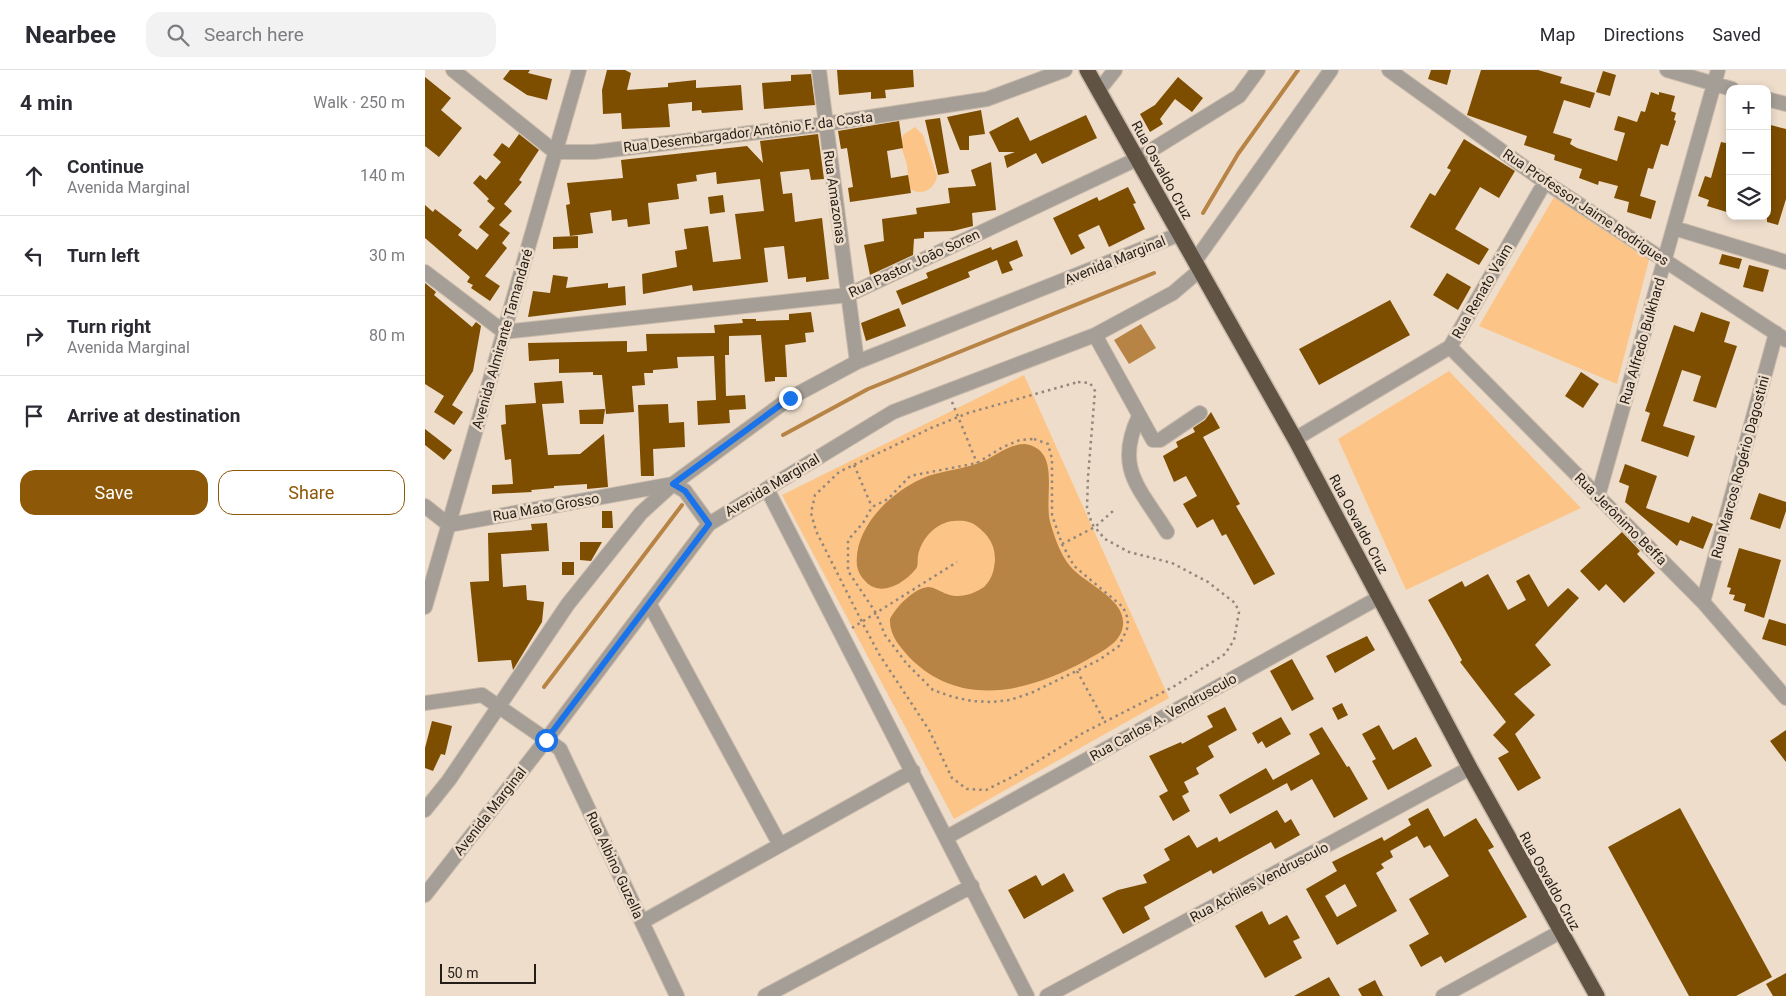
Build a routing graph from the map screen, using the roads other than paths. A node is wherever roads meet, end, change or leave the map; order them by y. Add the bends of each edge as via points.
1 (453, 70) edge
2 (579, 70) edge
3 (819, 70) edge
4 (1065, 70) edge
5 (1087, 70) edge
6 (1115, 70) edge
7 (1258, 70) edge
8 (1331, 70) edge
9 (1389, 70) edge
10 (1667, 70) edge
11 (1716, 77) edge
12 (1727, 85) edge
13 (1099, 90) junction
14 (1771, 100) edge
15 (1786, 104) edge
16 (825, 124) junction
17 (555, 152) junction
18 (1137, 159) junction
19 (1545, 182) junction
20 (1674, 228) junction
21 (1179, 234) junction
22 (1665, 260) junction
23 (1786, 262) edge
24 (1197, 265) junction
25 (425, 272) edge
26 (848, 295) junction
27 (504, 332) junction
28 (1095, 335) junction
29 (1781, 336) edge
30 (1450, 347) junction
31 (857, 362) junction
32 (1200, 413) dead end
33 (1139, 416) junction
34 (1295, 439) junction
35 (673, 484) junction
36 (767, 489) junction
37 (1598, 496) junction
38 (425, 506) edge
39 (449, 524) junction
40 (709, 524) junction
41 (1167, 532) dead end
42 (1380, 597) junction
43 (1703, 602) junction
44 (649, 603) junction
45 (425, 607) edge
46 (1786, 698) edge
47 (425, 703) edge
48 (498, 708) junction
49 (546, 740) junction
50 (1470, 768) junction
51 (913, 770) junction
52 (425, 810) edge
53 (947, 837) junction
54 (780, 845) junction
55 (971, 886) junction
56 (425, 895) edge
57 (641, 922) junction
58 (1560, 932) junction
59 (677, 996) edge
60 (765, 996) edge
61 (1027, 996) edge
62 (1047, 996) edge
63 (1443, 996) edge
64 (1597, 996) edge

1 - 17 street
2 - 17 street, Avenida Almirante Tamandaré
3 - 16 street, Rua Amazonas
4 - 16 street, Rua Desembargador Antônio F. da Costa via 987,99
5 - 13 highway, Rua Osvaldo Cruz
6 - 13 street
7 - 18 street, Rua Pastor João Soren via 1239,96
8 - 24 street
9 - 19 street, Rua Professor Jaime Rodrigues
10 - 11 street
11 - 12 street
11 - 20 street, Rua Alfredo Bulkhard
13 - 18 highway, Rua Osvaldo Cruz
14 - 15 street
16 - 17 street, Rua Desembargador Antônio F. da Costa via 594,152
16 - 26 street, Rua Amazonas
17 - 27 street, Avenida Almirante Tamandaré
18 - 21 highway, Rua Osvaldo Cruz
18 - 26 street, Rua Pastor João Soren
19 - 22 street, Rua Professor Jaime Rodrigues
19 - 30 street, Rua Renato Vaim
20 - 22 street, Rua Alfredo Bulkhard
20 - 23 street
21 - 24 highway, Rua Osvaldo Cruz
21 - 31 street, Avenida Marginal
22 - 29 street, Rua Professor Jaime Rodrigues
22 - 37 street, Rua Alfredo Bulkhard
24 - 28 street, Avenida Marginal via 1173,293
24 - 34 highway, Rua Osvaldo Cruz
25 - 27 street
26 - 27 street, Rua Pastor João Soren
26 - 31 street, Rua Amazonas
27 - 39 street, Avenida Almirante Tamandaré
28 - 33 street
28 - 36 street, Avenida Marginal via 893,412
29 - 43 street, Rua Marcos Rogério Dagostini
30 - 34 street, Rua Renato Vaim
30 - 37 street, Rua Jerônimo Beffa
31 - 35 street, Avenida Marginal via 790,398
32 - 33 street via 1157,441 1150,437
33 - 41 street via 1132,431 1128,465
34 - 42 highway, Rua Osvaldo Cruz
35 - 39 street, Rua Mato Grosso
35 - 40 street via 685,491
35 - 48 street, Avenida Marginal via 641,513 568,604
36 - 40 street, Avenida Marginal
36 - 51 street
37 - 43 street, Rua Jerônimo Beffa
38 - 39 street
39 - 45 street, Avenida Almirante Tamandaré
40 - 44 street, Avenida Marginal
42 - 50 highway, Rua Osvaldo Cruz
42 - 53 street, Rua Carlos A. Vendrusculo
43 - 46 street, Rua Jerônimo Beffa
44 - 49 street, Avenida Marginal
44 - 54 street
47 - 48 street, Rua Albino Guzella via 482,695
48 - 49 street, Rua Albino Guzella
48 - 52 street, Avenida Marginal
49 - 56 street, Avenida Marginal
49 - 57 street, Rua Albino Guzella via 560,749
50 - 58 highway, Rua Osvaldo Cruz
50 - 62 street, Rua Achiles Vendrusculo
51 - 53 street
51 - 54 street
53 - 55 street
54 - 57 street
55 - 60 street
55 - 61 street
57 - 59 street, Rua Albino Guzella
58 - 63 street
58 - 64 highway, Rua Osvaldo Cruz

